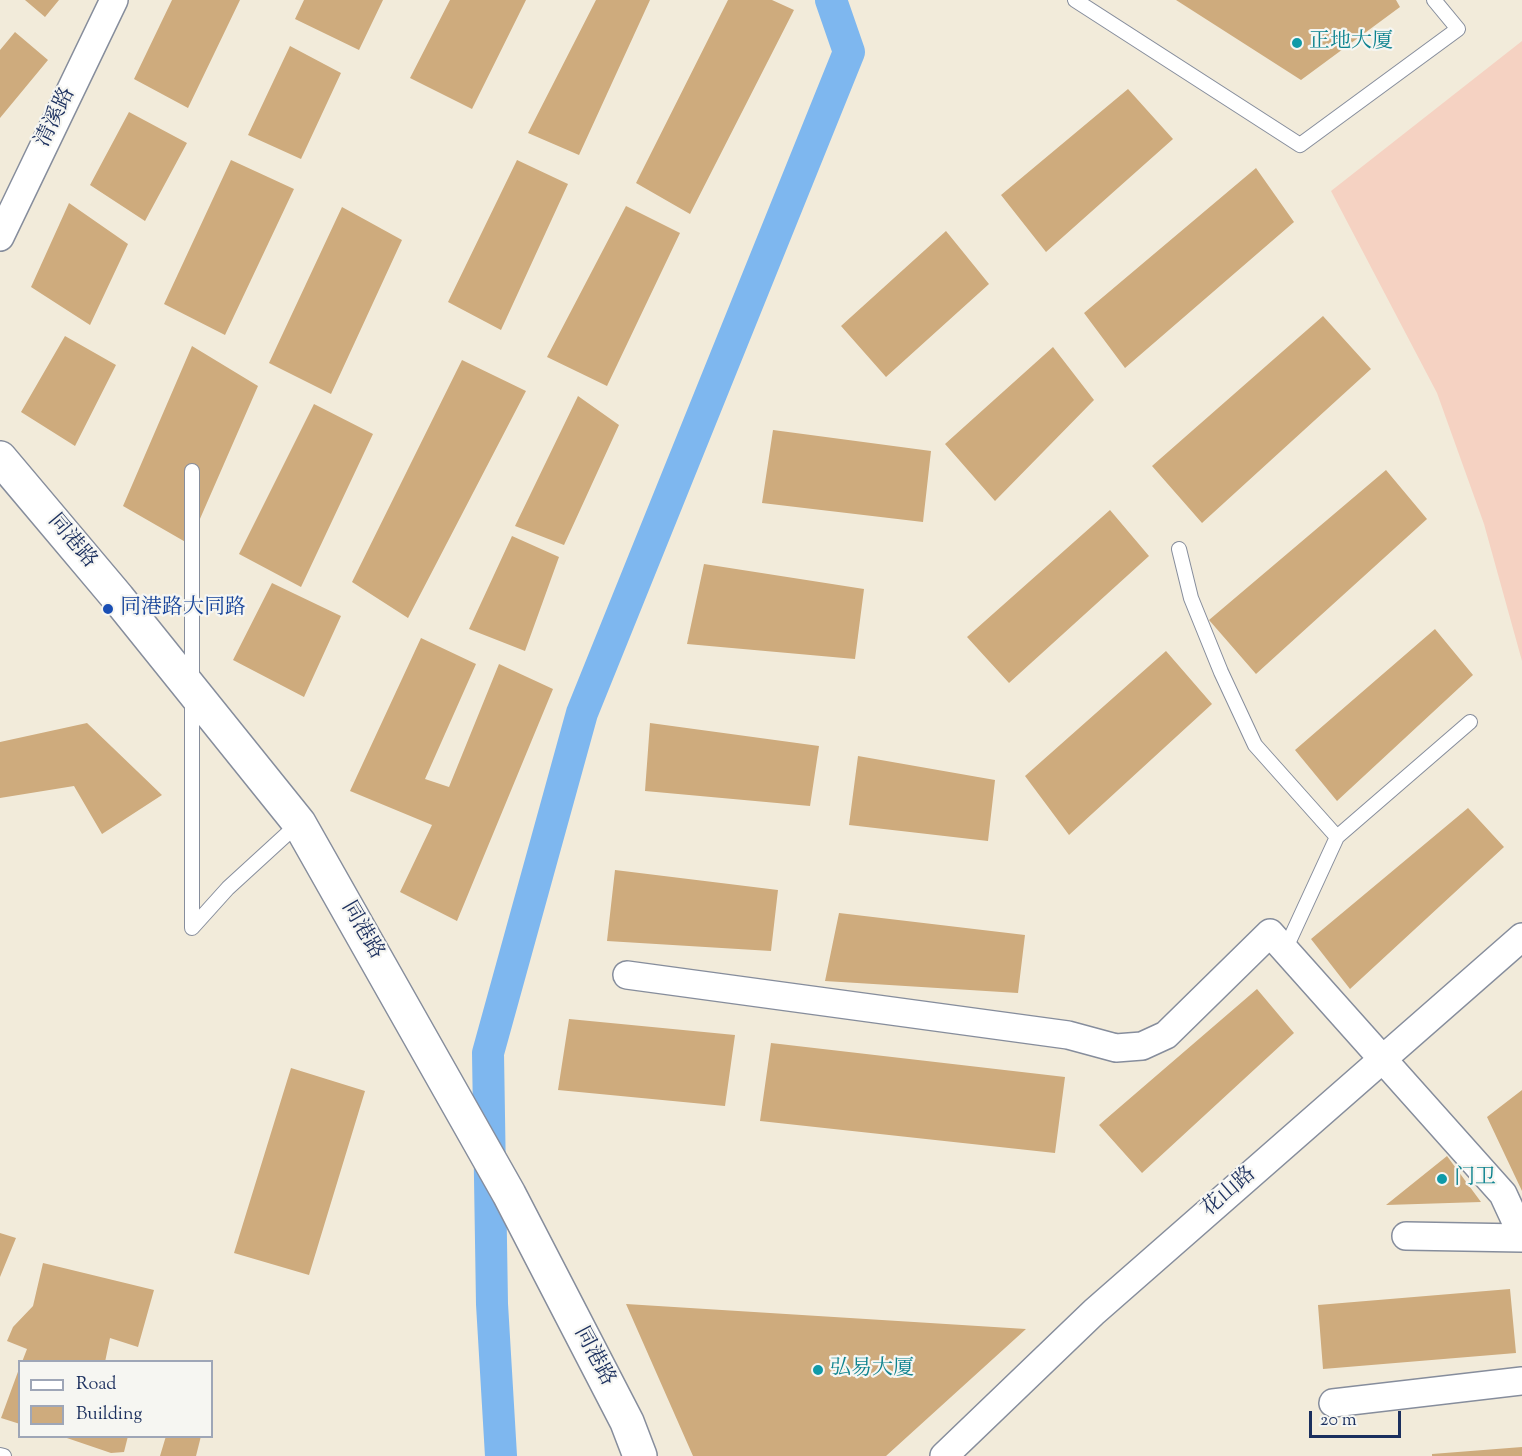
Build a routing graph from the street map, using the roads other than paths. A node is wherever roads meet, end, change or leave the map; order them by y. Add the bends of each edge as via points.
1 (114, 0) edge
2 (1075, 0) edge
3 (1434, 0) edge
4 (0, 237) edge
5 (0, 458) edge
6 (192, 471) dead end
7 (1179, 549) dead end
8 (192, 690) junction
9 (1470, 722) dead end
10 (299, 823) junction
11 (1337, 837) junction
12 (1522, 937) edge
13 (1286, 950) junction
14 (627, 975) dead end
15 (1383, 1058) junction
16 (1406, 1236) dead end
17 (1522, 1237) edge
18 (1522, 1381) edge
19 (1333, 1403) dead end
20 (640, 1456) edge
21 (944, 1456) edge

1 - 4 street, 清溪路
2 - 3 lane via 1300,145 1458,29
5 - 8 street, 同港路
6 - 8 lane
7 - 11 lane via 1191,598 1255,745
8 - 10 street, 同港路
8 - 10 lane via 192,928 228,888
9 - 11 lane
10 - 20 street, 同港路 via 508,1194 627,1422
11 - 13 lane
12 - 15 street, 花山路
13 - 14 street via 1270,933 1166,1035 1142,1046 1116,1048 1068,1035
13 - 15 street
15 - 17 street via 1503,1194
15 - 21 street, 花山路 via 1094,1312
16 - 17 street
18 - 19 street

